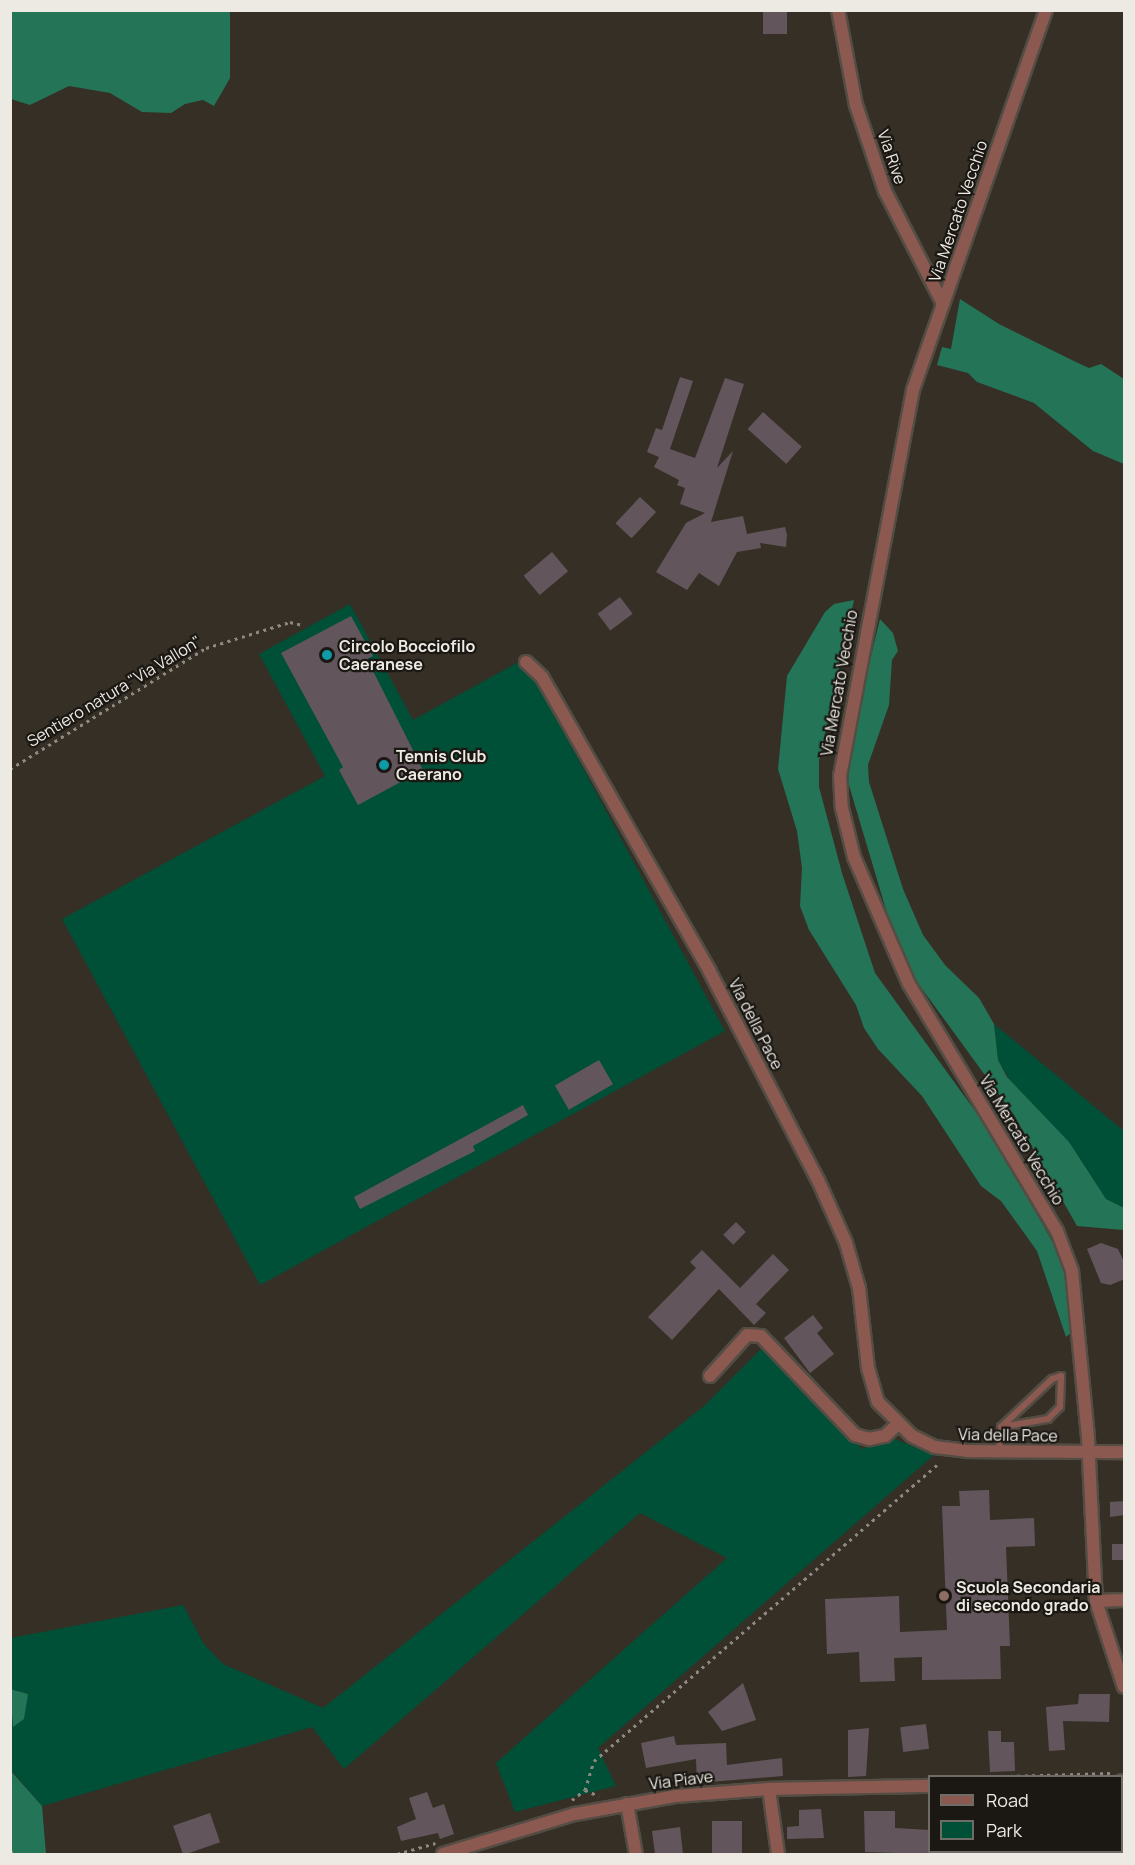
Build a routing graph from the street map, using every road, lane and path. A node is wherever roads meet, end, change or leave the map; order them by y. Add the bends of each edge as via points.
1 (838, 10) edge
2 (1046, 10) edge
3 (943, 304) junction
4 (302, 625) dead end
5 (526, 662) dead end
6 (10, 769) edge
7 (710, 1376) dead end
8 (898, 1424) junction
9 (1001, 1427) junction
10 (952, 1451) junction
11 (998, 1452) junction
12 (1125, 1452) edge
13 (1089, 1453) junction
14 (1125, 1600) edge
15 (1096, 1601) junction
16 (1125, 1687) edge
17 (928, 1786) edge
18 (769, 1789) junction
19 (568, 1803) dead end
20 (627, 1804) junction
21 (442, 1841) dead end
22 (10, 1851) edge
23 (18, 1854) edge
24 (397, 1854) edge
25 (443, 1854) edge
26 (636, 1854) edge
27 (778, 1854) edge

1 - 3 street, Via Rive via 856,105 885,190
2 - 3 street, Via Mercato Vecchio
3 - 13 street, Via Mercato Vecchio via 913,390 887,513 846,730 840,775 842,808 854,857 909,984 1057,1231 1072,1271 1078,1311
4 - 6 path, Sentiero natura "Via Vallon" via 290,622 207,648
5 - 8 street, Via della Pace via 542,676 710,972 818,1180 846,1244 859,1288 868,1368 878,1402
7 - 8 street via 747,1335 761,1336 855,1435 869,1440 885,1436
8 - 10 street, Via della Pace via 920,1440
9 - 9 lane via 1048,1419 1060,1407 1061,1376 1052,1379
9 - 11 lane
10 - 11 street, Via della Pace
10 - 19 path via 594,1761 585,1790
11 - 13 street, Via della Pace
12 - 13 street, Via della Pace
13 - 15 street, Via Mercato Vecchio
14 - 15 street
15 - 16 street, Via Mercato Vecchio
17 - 18 street, Via Piave
18 - 20 street, Via Piave
18 - 27 street
20 - 25 street, Via Piave via 575,1814
20 - 26 street
21 - 24 path
22 - 23 path

